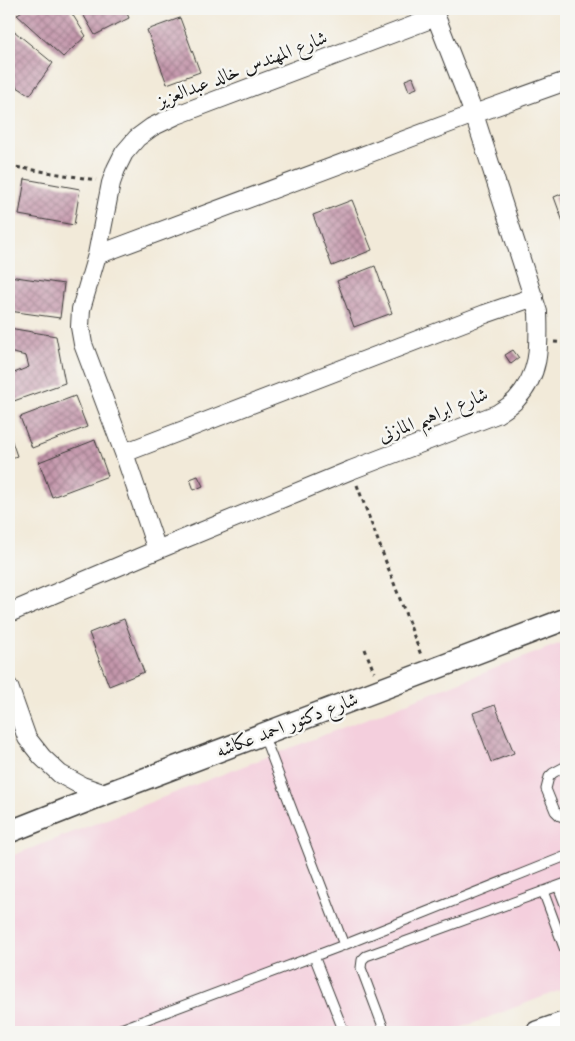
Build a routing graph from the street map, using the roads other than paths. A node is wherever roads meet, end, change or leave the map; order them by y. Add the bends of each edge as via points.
1 (435, 13) edge
2 (566, 81) edge
3 (474, 114) junction
4 (97, 255) junction
5 (534, 297) junction
6 (124, 453) junction
7 (157, 550) junction
8 (9, 613) edge
9 (566, 619) edge
10 (9, 687) edge
11 (263, 734) junction
12 (566, 766) edge
13 (105, 794) junction
14 (566, 818) edge
15 (9, 832) edge
16 (566, 856) edge
17 (562, 884) edge
18 (543, 891) junction
19 (566, 907) edge
20 (344, 945) junction
21 (566, 953) edge
22 (314, 956) junction
23 (566, 1022) edge
24 (113, 1032) edge
25 (344, 1032) edge
26 (385, 1032) edge
27 (537, 1032) edge

1 - 3 street, شارع ابراهيم المازنى
1 - 4 street, شارع المهندس خالد عبدالعزيز via 152,127 124,153 116,169
2 - 3 street
3 - 4 street
3 - 5 street, شارع ابراهيم المازنى
4 - 6 street, شارع المهندس خالد عبدالعزيز via 81,309 80,327 83,344
5 - 6 street
5 - 7 street, شارع ابراهيم المازنى via 538,312 537,362 529,384 515,401 497,414
6 - 7 street, شارع المهندس خالد عبدالعزيز
7 - 8 street, شارع ابراهيم المازنى
9 - 11 street, شارع دكتور احمد عكاشه
10 - 13 street via 27,738 42,757 60,774
11 - 13 street, شارع دكتور احمد عكاشه
11 - 20 lane
12 - 14 lane via 549,777 546,789 555,812
13 - 15 street, شارع دكتور احمد عكاشه
16 - 20 lane
17 - 18 lane
17 - 19 lane
18 - 21 lane
18 - 26 lane via 366,956 361,968
20 - 22 lane
22 - 24 lane
22 - 25 lane
23 - 27 street

